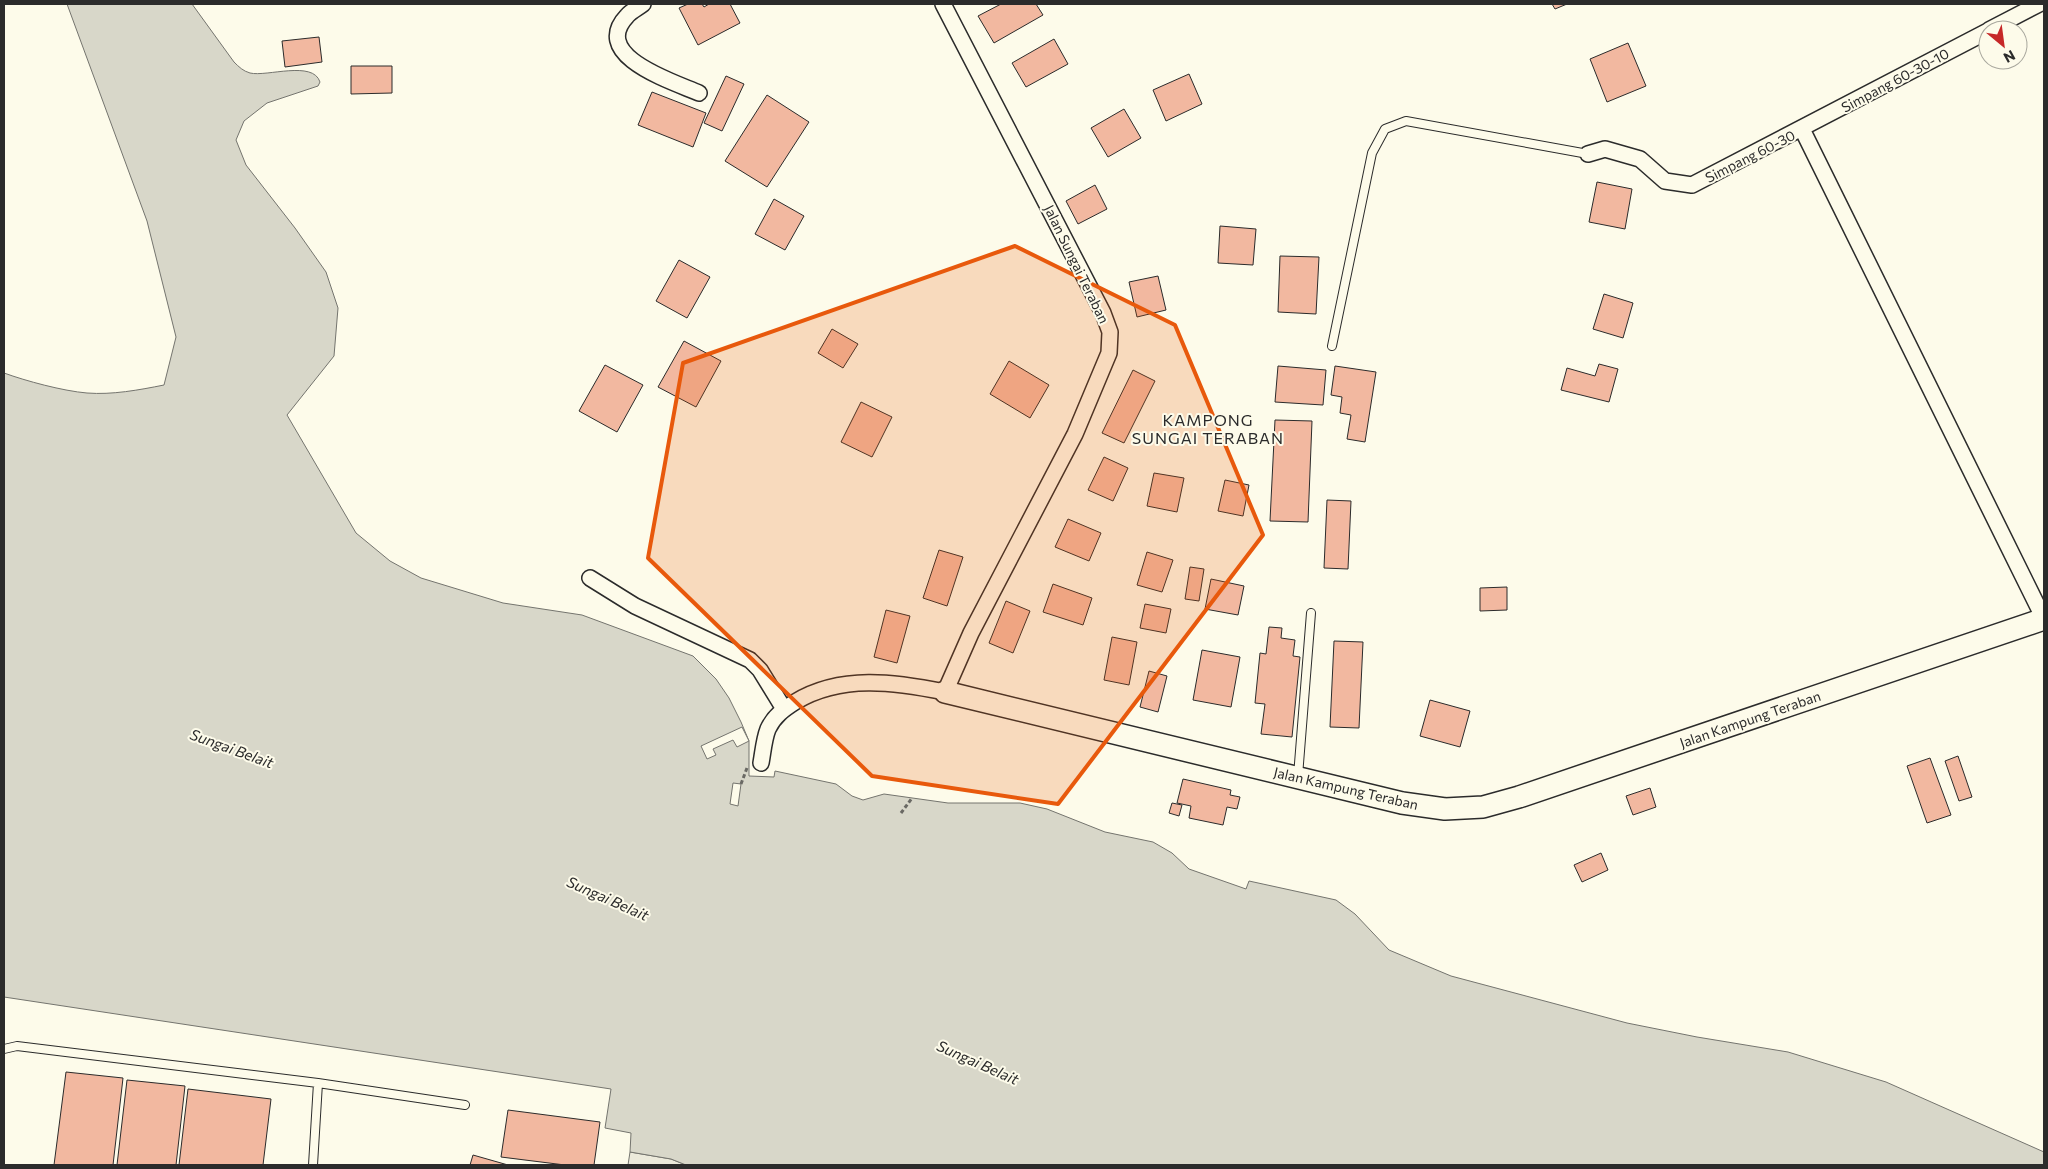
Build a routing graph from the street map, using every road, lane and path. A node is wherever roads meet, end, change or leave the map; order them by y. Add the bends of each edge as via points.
1 (642, 4) edge
2 (943, 4) edge
3 (2039, 4) edge
4 (2008, 20) edge
5 (1978, 36) edge
6 (699, 93) dead end
7 (1802, 129) junction
8 (1588, 154) joint
9 (1332, 346) dead end
10 (590, 578) dead end
11 (1311, 613) dead end
12 (2044, 619) edge
13 (945, 692) junction
14 (784, 709) junction
15 (755, 763) joint
16 (1298, 778) junction
17 (742, 784) dead end
18 (912, 798) dead end
19 (901, 813) dead end
20 (4, 1049) edge
21 (318, 1083) junction
22 (465, 1105) dead end
23 (312, 1165) edge

1 - 6 street via 626,17 618,32 623,53 641,66
2 - 13 street, Jalan Sungai Teraban via 1079,264 1110,332 1109,353 1075,434 971,633
3 - 4 street, Simpang 60-30-10
5 - 7 street, Simpang 60-30-10
7 - 8 street, Simpang 60-30 via 1692,185 1665,181 1640,159 1605,150
7 - 12 street
8 - 9 lane via 1406,121 1385,129 1372,153
10 - 14 street via 636,606 750,660 760,670
11 - 16 lane
12 - 16 street, Jalan Kampung Teraban via 1528,794 1483,806 1445,809 1402,803
13 - 14 street, Jalan Kampung Teraban via 906,684 857,682 827,688
13 - 16 street, Jalan Kampung Teraban
14 - 15 street, Jalan Kampung Teraban via 768,729
15 - 17 path
18 - 19 path
20 - 21 lane via 17,1046
21 - 22 lane
21 - 23 lane

